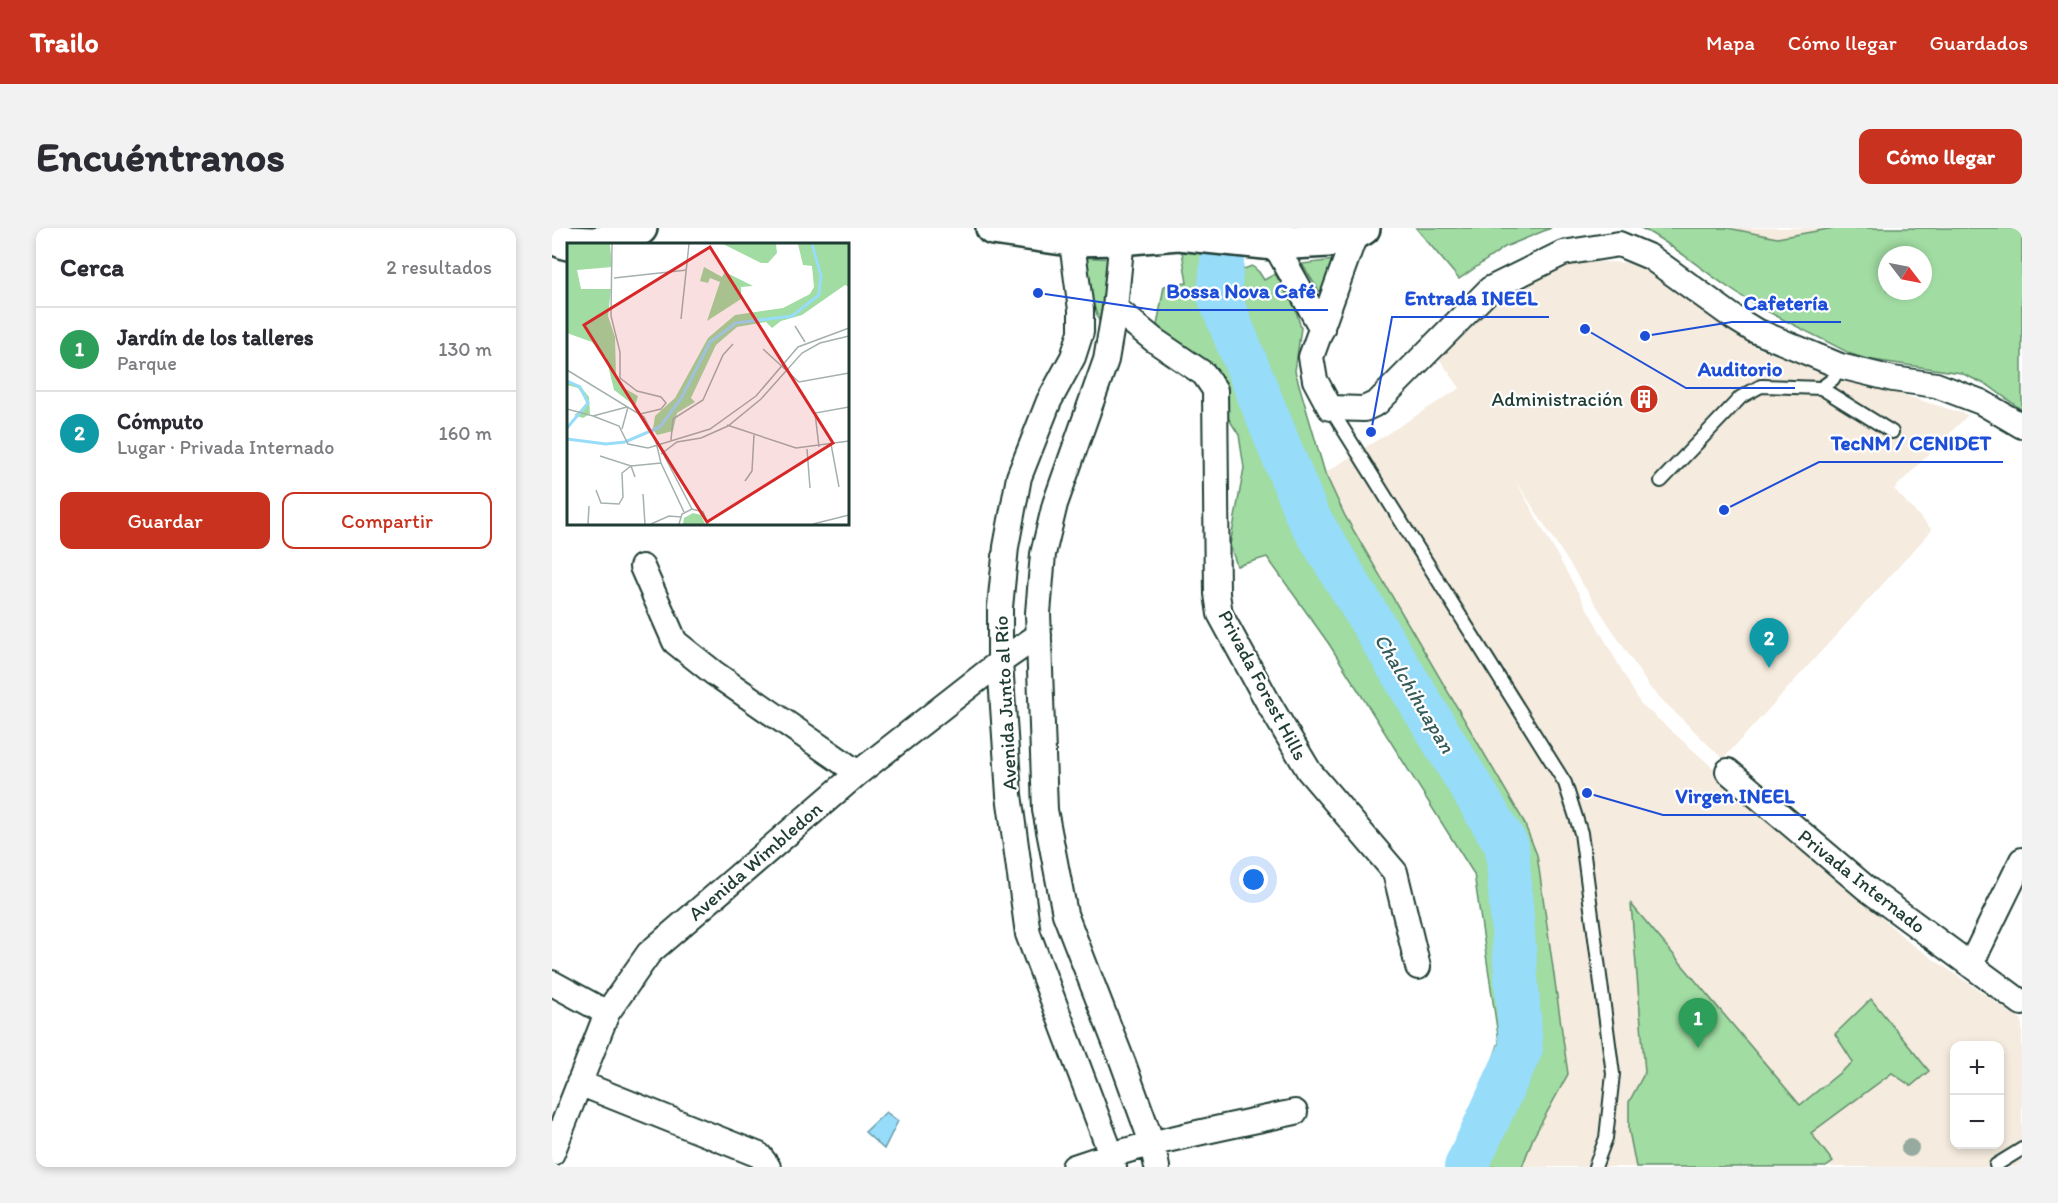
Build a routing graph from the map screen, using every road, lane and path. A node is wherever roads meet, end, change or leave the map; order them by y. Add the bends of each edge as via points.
1 (640, 228) edge
2 (993, 228) edge
3 (1359, 230) edge
4 (1180, 232) edge
5 (1070, 233) edge
6 (1122, 233) edge
7 (552, 237) edge
8 (1269, 242) junction
9 (568, 243) edge
10 (598, 243) edge
11 (1115, 308) junction
12 (1322, 329) junction
13 (1840, 366) junction
14 (1821, 388) junction
15 (1330, 408) junction
16 (2022, 426) edge
17 (1892, 432) dead end
18 (1661, 481) dead end
19 (1006, 547) junction
20 (1043, 554) junction
21 (642, 567) dead end
22 (1039, 635) junction
23 (1000, 662) junction
24 (1728, 771) dead end
25 (858, 773) junction
26 (2022, 860) edge
27 (1971, 964) junction
28 (1418, 967) dead end
29 (552, 983) edge
30 (2022, 1003) edge
31 (607, 1013) junction
32 (579, 1083) junction
33 (1294, 1112) dead end
34 (1152, 1143) junction
35 (2022, 1149) edge
36 (552, 1153) edge
37 (1112, 1160) edge
38 (1996, 1165) dead end
39 (768, 1167) edge
40 (1074, 1167) edge
41 (1157, 1167) edge
42 (1595, 1167) edge

1 - 10 main road via 617,240
2 - 5 main road
3 - 8 main road via 1329,240
3 - 12 street
4 - 6 main road
4 - 8 main road
5 - 6 main road
5 - 19 street, Avenida Junto al Río via 1081,332 1073,357 1048,401 1019,477
6 - 11 street, Avenida Junto al Río
7 - 9 main road
8 - 12 street
11 - 20 street, Avenida Junto al Río via 1106,360 1055,504
11 - 28 street, Privada Forest Hills via 1204,374 1215,390 1220,614 1309,771 1395,872
12 - 15 street via 1311,357 1315,381
13 - 14 lane via 1833,379
13 - 15 street via 1754,330 1650,257 1619,244 1563,253 1490,289 1377,403 1364,409
13 - 16 street via 1936,386 1981,402
14 - 17 lane
14 - 18 lane via 1761,386 1741,397
15 - 42 lane via 1565,783 1581,833 1613,1074 1606,1138
19 - 20 street
19 - 23 street, Avenida Junto al Río
20 - 22 street, Avenida Junto al Río
21 - 25 street via 675,642
22 - 23 street, Avenida Wimbledon
22 - 34 street, Avenida Junto al Río via 1045,810 1065,914
23 - 25 street, Avenida Wimbledon
23 - 37 street, Avenida Junto al Río via 1010,795 1028,934
24 - 27 street, Privada Internado via 1866,888
25 - 31 street, Avenida Wimbledon via 649,953
26 - 27 street
27 - 30 street, Privada Internado
29 - 31 street
31 - 32 street, Avenida Wimbledon
32 - 36 street, Avenida Wimbledon
32 - 39 street via 759,1155
33 - 34 street
34 - 37 street
34 - 41 street, Avenida Junto al Río
35 - 38 lane
37 - 40 street

